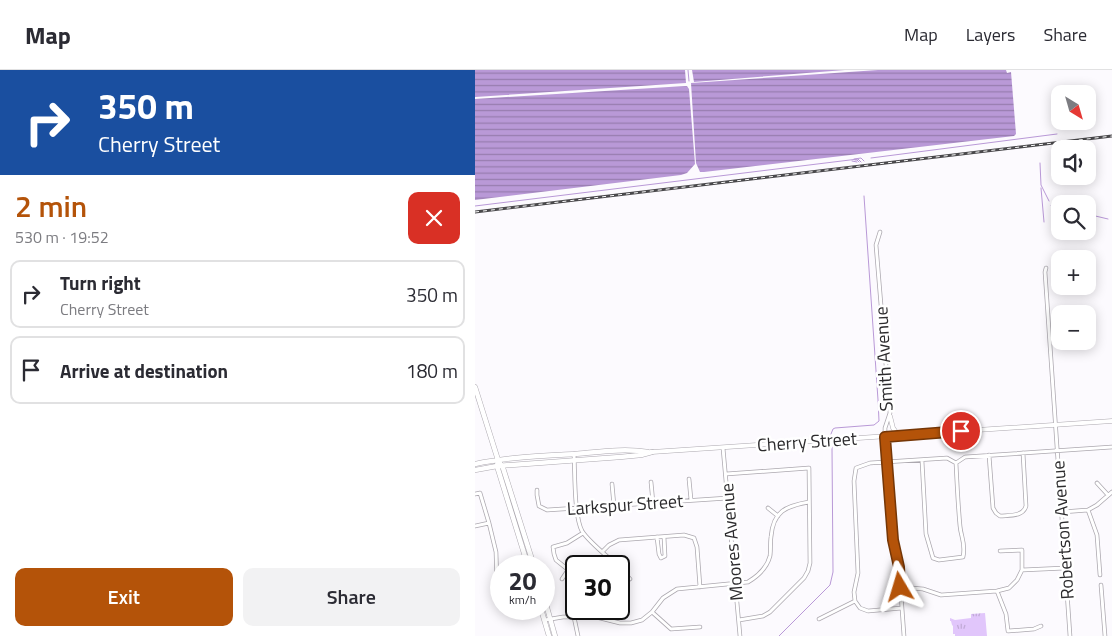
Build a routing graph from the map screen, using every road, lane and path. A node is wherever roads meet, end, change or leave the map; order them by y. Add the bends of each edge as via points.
1 (880, 232) dead end
2 (1046, 270) dead end
3 (475, 387) edge
4 (890, 416) junction
5 (1112, 421) edge
6 (1055, 425) junction
7 (898, 435) junction
8 (885, 437) junction
9 (1112, 447) edge
10 (723, 448) junction
11 (1057, 451) junction
12 (652, 452) junction
13 (1023, 453) junction
14 (574, 454) junction
15 (989, 455) junction
16 (498, 460) junction
17 (575, 460) junction
18 (922, 460) junction
19 (887, 462) junction
20 (956, 463) junction
21 (475, 464) edge
22 (499, 466) junction
23 (475, 470) edge
24 (726, 474) junction
25 (689, 479) dead end
26 (651, 482) dead end
27 (1097, 483) dead end
28 (612, 484) dead end
29 (537, 490) dead end
30 (1112, 492) edge
31 (475, 494) edge
32 (1108, 495) junction
33 (728, 498) junction
34 (691, 500) junction
35 (809, 502) junction
36 (653, 503) junction
37 (614, 506) junction
38 (769, 508) dead end
39 (577, 509) junction
40 (1088, 510) junction
41 (1062, 512) junction
42 (778, 516) junction
43 (489, 523) junction
44 (475, 526) edge
45 (583, 533) junction
46 (657, 537) junction
47 (664, 537) junction
48 (602, 552) junction
49 (1000, 552) dead end
50 (497, 555) edge
51 (524, 555) edge
52 (530, 555) edge
53 (605, 555) edge
54 (565, 568) edge
55 (1065, 568) junction
56 (1023, 570) junction
57 (565, 574) edge
58 (1100, 575) dead end
59 (562, 579) dead end
60 (735, 584) junction
61 (1101, 585) dead end
62 (700, 587) junction
63 (900, 587) junction
64 (997, 591) junction
65 (855, 601) junction
66 (902, 608) junction
67 (652, 612) junction
68 (819, 619) dead end
69 (545, 620) edge
70 (551, 620) edge
71 (574, 620) edge
72 (608, 620) edge
73 (739, 620) junction
74 (700, 626) dead end
75 (1041, 626) dead end
76 (549, 636) edge
77 (555, 636) edge
78 (578, 636) edge
79 (740, 636) edge
80 (904, 636) edge
81 (1070, 636) edge
82 (1105, 636) edge

1 - 4 street, Smith Avenue via 876,245
2 - 6 street, Robertson Avenue
3 - 16 main road
4 - 7 street
4 - 8 street, Smith Avenue
5 - 6 street, Cherry Street
6 - 7 street, Cherry Street
6 - 11 street, Robertson Avenue
7 - 8 street, Cherry Street
8 - 10 street, Cherry Street
8 - 19 street, Smith Avenue
9 - 11 street
10 - 12 street, Cherry Street
10 - 24 street, Moores Avenue
11 - 13 street
11 - 41 street, Robertson Avenue
12 - 14 main road, Cherry Street
12 - 17 main road, Cherry Street
13 - 15 street
13 - 15 street via 1025,510 1021,514 1000,516 993,508
14 - 16 main road, Cherry Street
14 - 17 street
15 - 20 street via 965,457
16 - 21 main road, Cherry Street
16 - 22 main road
17 - 22 main road, Cherry Street
17 - 39 street
18 - 19 street
18 - 20 street via 947,458
18 - 20 street via 926,534 933,558 939,560 963,557 965,551 960,530
19 - 63 street, Smith Avenue
19 - 65 street via 856,468 858,573
22 - 23 main road, Cherry Street
22 - 51 main road
22 - 52 main road
24 - 33 street, Moores Avenue
24 - 35 street via 809,468
25 - 34 street
26 - 36 street
27 - 32 street
28 - 37 street
29 - 39 street, Larkspur Street via 539,506 547,510
30 - 32 street
31 - 43 street via 480,493
32 - 40 street
33 - 34 street, Larkspur Street
33 - 60 street, Moores Avenue
34 - 36 street, Larkspur Street
35 - 42 street via 786,508
35 - 73 street via 810,563 804,578 770,612
36 - 37 street, Larkspur Street
37 - 39 street, Larkspur Street
38 - 42 street
39 - 45 street
40 - 41 street
40 - 58 street via 1097,535
41 - 55 street, Robertson Avenue
42 - 60 street via 772,527 766,566 748,582
43 - 44 street
43 - 50 street
45 - 48 street
45 - 54 street via 553,547 556,560
46 - 47 street
46 - 47 street via 661,558 665,556
46 - 48 street via 619,540
47 - 62 street via 684,535 694,538
48 - 53 street
49 - 56 street via 1022,550
55 - 56 street
55 - 81 street, Robertson Avenue
56 - 64 street via 1009,588
57 - 59 street
60 - 62 street
60 - 73 street, Moores Avenue
61 - 82 street
62 - 67 street via 677,589 663,598
63 - 64 street via 941,595
63 - 66 street, Smith Avenue
64 - 75 street via 1009,631
65 - 66 street via 868,611
65 - 68 street
66 - 80 street, Smith Avenue
67 - 72 street via 631,623
67 - 74 street via 671,629
69 - 76 main road
70 - 77 main road
71 - 78 street
73 - 79 street, Moores Avenue

